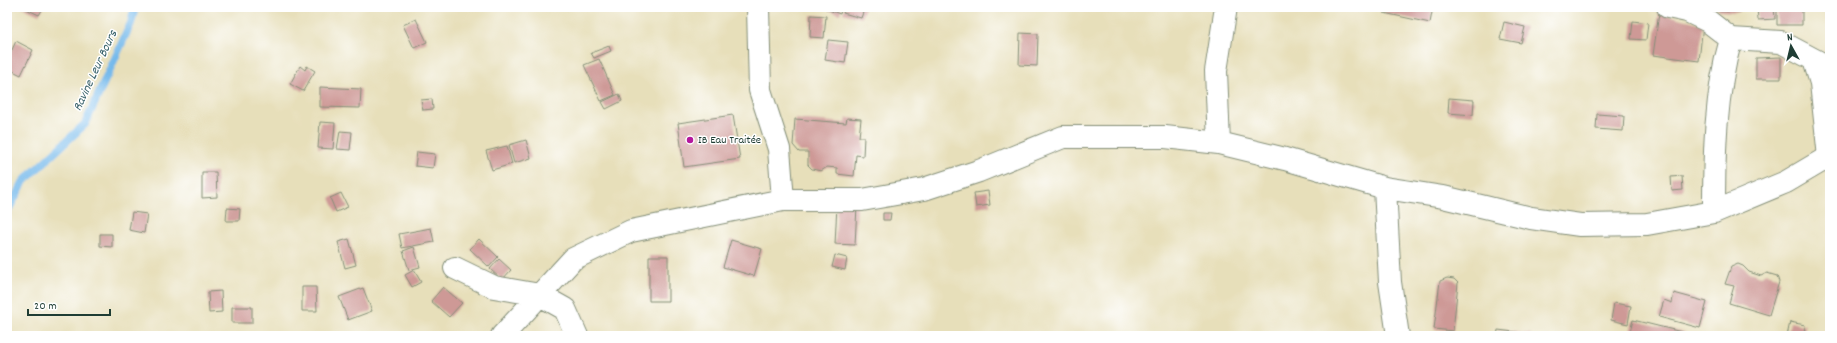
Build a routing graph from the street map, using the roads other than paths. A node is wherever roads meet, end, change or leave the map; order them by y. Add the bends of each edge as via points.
1 (758, 7) edge
2 (1226, 7) edge
3 (1668, 7) edge
4 (1731, 39) junction
5 (1822, 64) edge
6 (1219, 143) junction
7 (1829, 156) edge
8 (1385, 188) junction
9 (783, 200) junction
10 (1714, 212) junction
11 (455, 268) dead end
12 (540, 295) junction
13 (1403, 334) edge
14 (502, 336) edge
15 (577, 336) edge

1 - 9 street via 760,90 778,149
2 - 6 street via 1216,71
3 - 4 street via 1687,11
4 - 5 street via 1782,42
4 - 10 street via 1718,113 1714,158
5 - 7 street via 1821,83
6 - 8 street
6 - 9 street via 1166,137 1063,137 924,189 862,200
7 - 10 street via 1786,182
8 - 10 street via 1443,197 1531,218 1580,225 1647,224
8 - 13 street via 1390,282
9 - 12 street via 631,231 573,259
11 - 12 street via 494,287
12 - 14 street
12 - 15 street via 565,309

